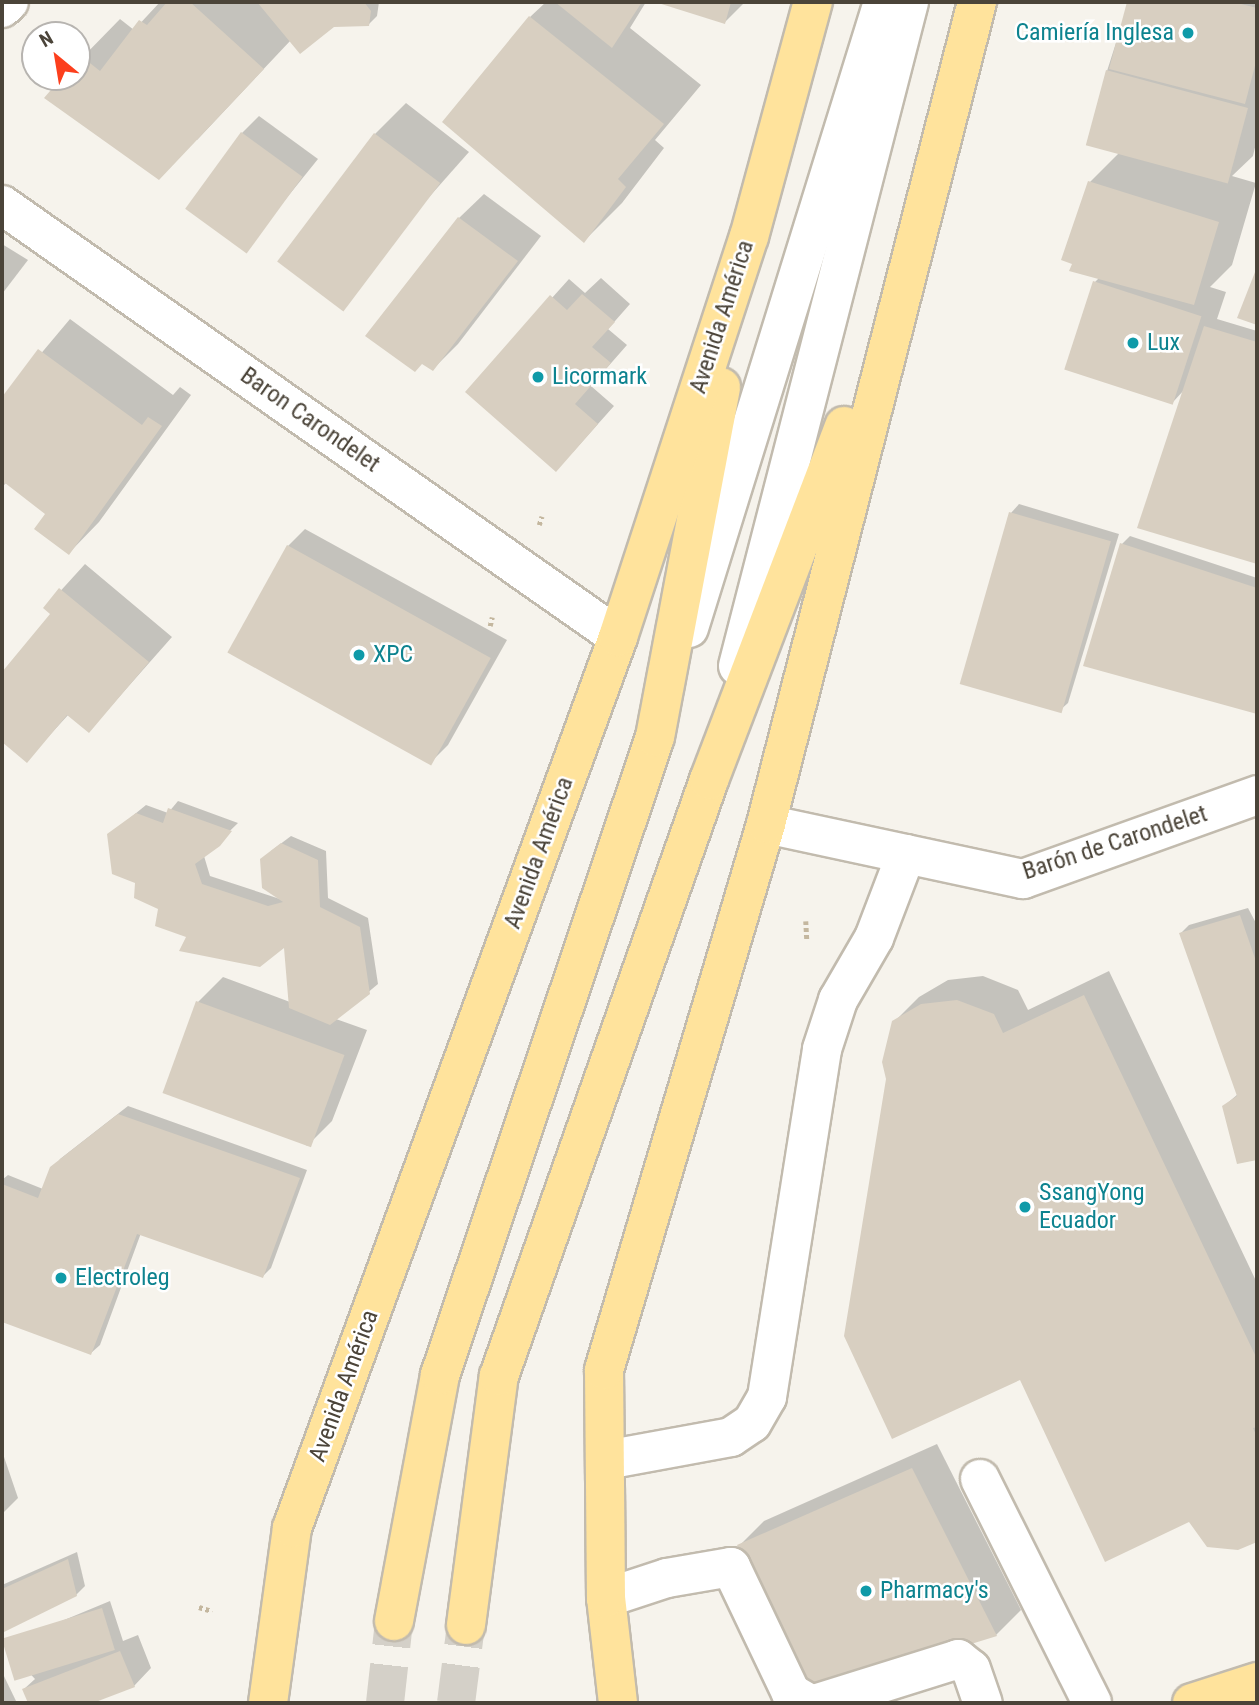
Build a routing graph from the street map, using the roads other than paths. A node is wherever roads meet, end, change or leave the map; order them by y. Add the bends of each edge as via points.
1 (9, 2) edge
2 (813, 2) edge
3 (883, 2) edge
4 (909, 2) edge
5 (977, 2) edge
6 (2, 8) edge
7 (2, 205) edge
8 (749, 237) junction
9 (906, 264) junction
10 (618, 637) junction
11 (655, 737) junction
12 (709, 780) junction
13 (1257, 795) edge
14 (766, 824) junction
15 (906, 854) junction
16 (606, 1461) junction
17 (980, 1479) dead end
18 (606, 1598) junction
19 (394, 1621) tunnel mouth
20 (466, 1625) tunnel mouth
21 (1257, 1682) edge
22 (268, 1703) edge
23 (618, 1703) edge
24 (808, 1703) edge
25 (818, 1703) edge
26 (983, 1703) edge
27 (1092, 1703) edge
28 (1192, 1703) edge

1 - 6 street
2 - 8 main road, Avenida América
3 - 11 street
4 - 12 street
5 - 9 main road
7 - 10 street, Baron Carondelet
8 - 10 main road, Avenida América
8 - 11 main road
9 - 12 main road
9 - 14 main road
10 - 22 main road, Avenida América via 292,1528
11 - 19 main road via 440,1375
12 - 20 main road via 499,1376
13 - 15 street, Barón de Carondelet via 1023,879
14 - 15 street, Barón de Carondelet
14 - 16 main road via 604,1370
15 - 16 street via 874,938 838,1000 822,1049 767,1397 752,1423 731,1437
16 - 18 main road
17 - 27 street
18 - 23 main road
18 - 24 street via 667,1578 732,1567 791,1693
21 - 28 main road
25 - 26 street via 958,1659 971,1669

